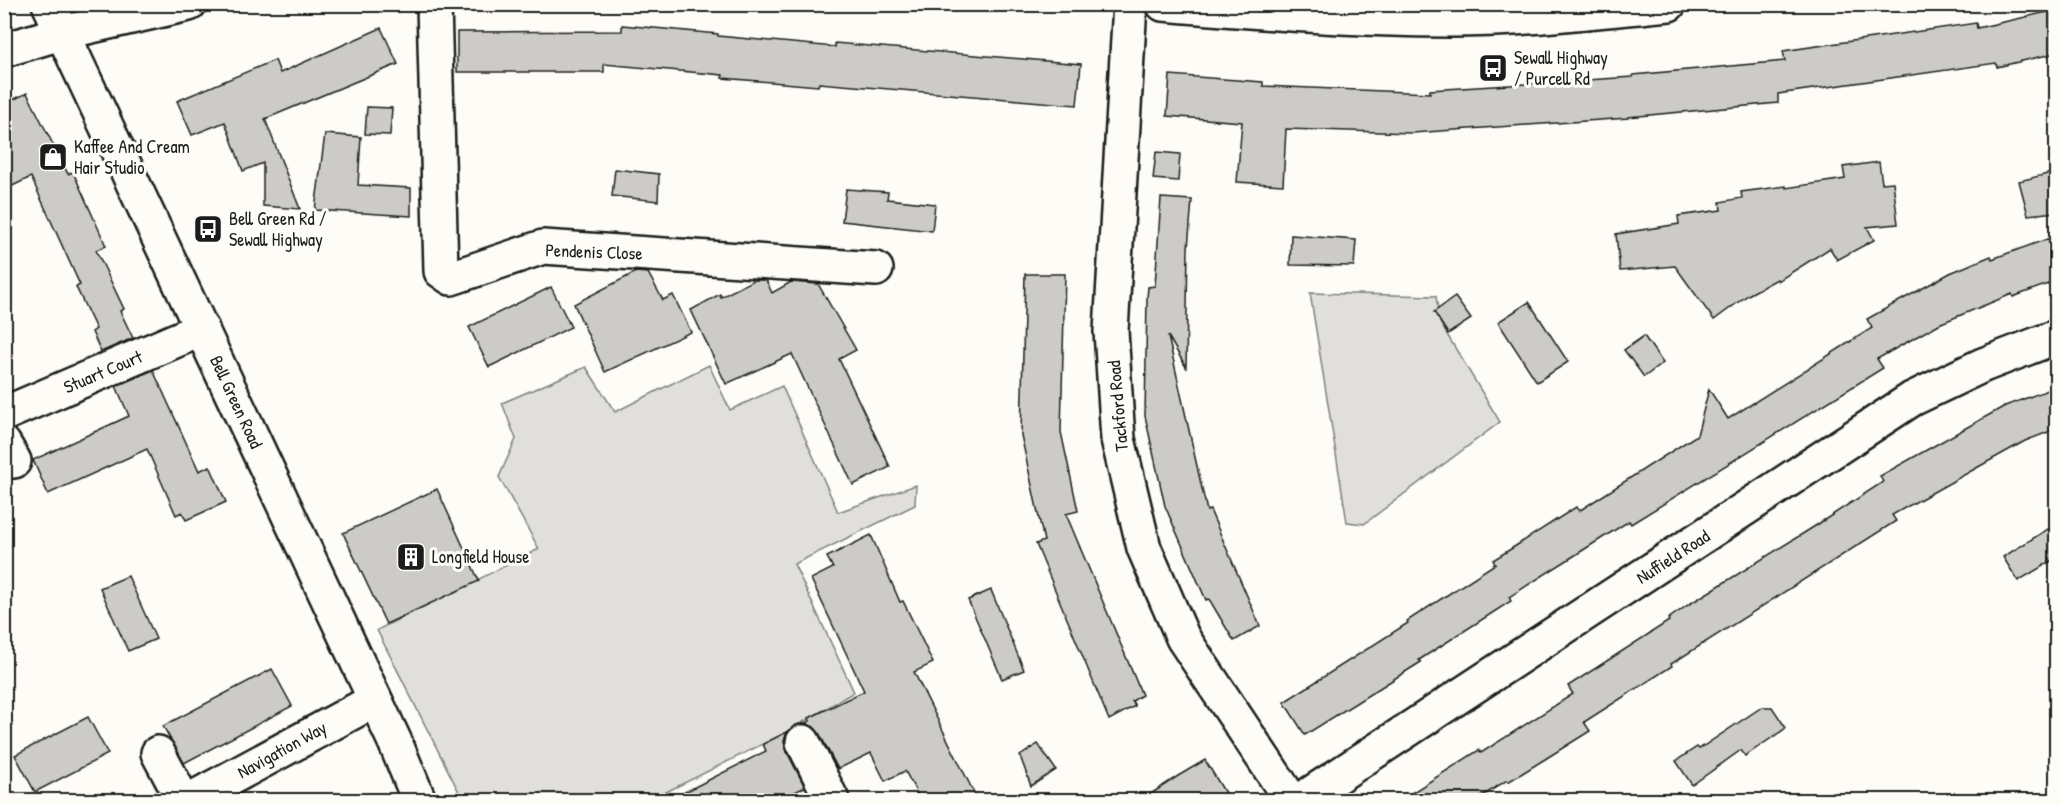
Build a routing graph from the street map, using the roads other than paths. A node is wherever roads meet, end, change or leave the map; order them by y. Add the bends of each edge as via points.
1 (189, 4) edge
2 (434, 4) edge
3 (1130, 4) edge
4 (1163, 4) edge
5 (1669, 4) edge
6 (55, 19) edge
7 (4, 50) edge
8 (876, 269) dead end
9 (202, 329) junction
10 (2056, 337) edge
11 (4, 414) edge
12 (375, 700) junction
13 (803, 742) dead end
14 (158, 753) dead end
15 (183, 801) edge
16 (190, 801) edge
17 (419, 801) edge
18 (832, 801) edge
19 (1291, 801) edge
20 (1302, 801) edge

1 - 6 street
2 - 8 street, Pendenis Close via 441,271 451,278 543,247
3 - 19 street, Tackford Road via 1111,331 1118,439 1144,548 1183,638
4 - 5 street via 1300,16 1451,20
6 - 7 street
6 - 9 street, Bell Green Road
9 - 11 street, Stuart Court
9 - 12 street, Bell Green Road
10 - 20 street, Nuffield Road via 1983,365 1912,399
12 - 16 street, Navigation Way
12 - 17 street, Bell Green Road
13 - 18 street
14 - 15 street

